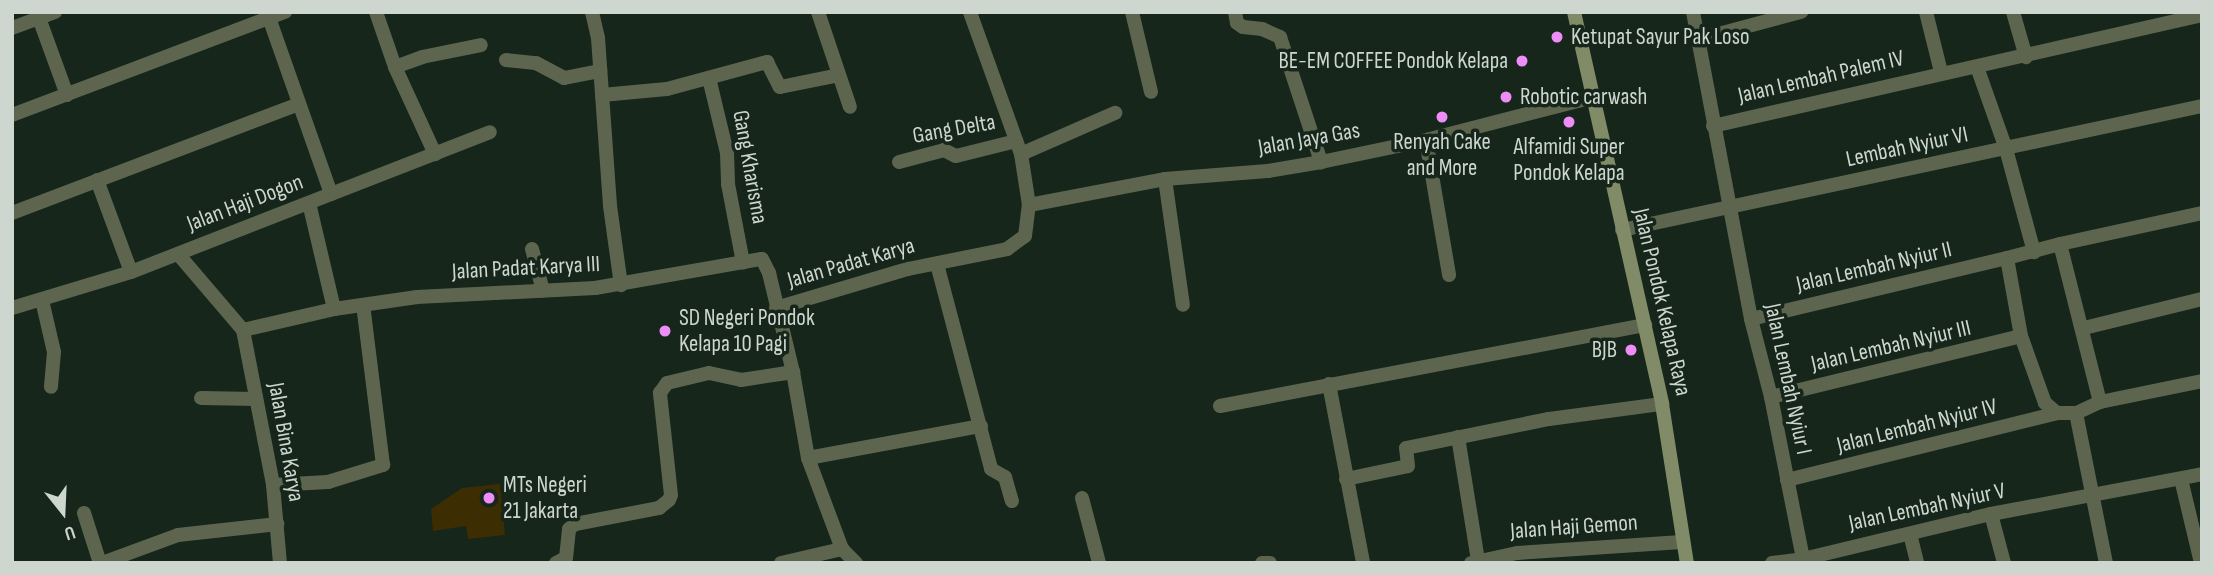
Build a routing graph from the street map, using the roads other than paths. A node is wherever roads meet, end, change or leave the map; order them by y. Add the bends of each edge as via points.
1 (55, 12) edge
2 (285, 12) edge
3 (376, 12) edge
4 (592, 12) edge
5 (818, 12) edge
6 (970, 12) edge
7 (1132, 12) edge
8 (1235, 12) edge
9 (1574, 12) edge
10 (1693, 12) edge
11 (1801, 12) edge
12 (1926, 12) edge
13 (2013, 12) edge
14 (268, 15) edge
15 (2202, 15) edge
16 (39, 19) junction
17 (12, 28) edge
18 (1700, 39) junction
19 (481, 45) dead end
20 (2026, 57) junction
21 (506, 60) dead end
22 (395, 66) junction
23 (1977, 67) junction
24 (600, 71) junction
25 (1941, 72) junction
26 (839, 75) junction
27 (709, 78) junction
28 (1151, 92) dead end
29 (67, 95) junction
30 (602, 95) junction
31 (1593, 97) junction
32 (299, 104) junction
33 (2202, 106) edge
34 (850, 107) dead end
35 (1115, 113) dead end
36 (12, 115) edge
37 (1713, 126) junction
38 (490, 132) dead end
39 (1426, 140) junction
40 (1019, 147) junction
41 (2006, 149) junction
42 (435, 154) junction
43 (899, 162) dead end
44 (1321, 162) junction
45 (1165, 179) junction
46 (97, 180) junction
47 (331, 194) junction
48 (309, 203) junction
49 (1029, 205) junction
50 (1731, 209) junction
51 (12, 213) edge
52 (2202, 213) edge
53 (1622, 230) junction
54 (2060, 244) junction
55 (532, 249) dead end
56 (2034, 252) junction
57 (178, 254) junction
58 (2007, 258) junction
59 (743, 263) junction
60 (937, 264) junction
61 (131, 272) junction
62 (1450, 275) dead end
63 (621, 285) junction
64 (543, 291) junction
65 (2202, 299) edge
66 (42, 300) junction
67 (1183, 304) dead end
68 (363, 305) junction
69 (12, 307) edge
70 (776, 308) junction
71 (334, 309) junction
72 (1752, 319) junction
73 (1645, 325) junction
74 (2084, 328) junction
75 (243, 330) junction
76 (2021, 337) junction
77 (793, 372) junction
78 (2202, 381) edge
79 (1329, 384) junction
80 (51, 387) dead end
81 (1771, 397) junction
82 (201, 398) dead end
83 (256, 399) junction
84 (2100, 402) junction
85 (1662, 404) junction
86 (1220, 406) dead end
87 (2057, 413) junction
88 (2076, 413) junction
89 (981, 426) junction
90 (1458, 437) junction
91 (808, 458) junction
92 (2202, 474) edge
93 (2181, 478) junction
94 (1346, 479) junction
95 (1787, 480) junction
96 (273, 485) junction
97 (2093, 496) junction
98 (1082, 498) dead end
99 (1012, 501) dead end
100 (84, 513) dead end
101 (1992, 514) junction
102 (277, 524) junction
103 (1909, 534) junction
104 (1682, 542) junction
105 (842, 549) junction
106 (1831, 557) edge
107 (1803, 561) edge
108 (1475, 562) edge
109 (101, 563) edge
110 (280, 563) edge
111 (556, 563) edge
112 (781, 563) edge
113 (856, 563) edge
114 (1099, 563) edge
115 (1262, 563) edge
116 (1270, 563) edge
117 (1363, 563) edge
118 (1687, 563) edge
119 (1772, 563) edge
120 (1917, 563) edge
121 (2004, 563) edge
122 (2106, 563) edge
123 (2201, 563) edge

1 - 16 street
2 - 14 street
3 - 22 street
4 - 24 street
5 - 26 street
6 - 40 street
7 - 28 street
8 - 44 street via 1243,27 1280,37
9 - 31 street, Jalan Pondok Kelapa Raya
10 - 18 street, Jalan Lembah Nyiur I
11 - 18 street
12 - 25 street
13 - 20 street
14 - 29 street
14 - 32 street
15 - 20 street, Jalan Lembah Palem IV
16 - 17 street
16 - 29 street
18 - 37 street, Jalan Lembah Nyiur I
19 - 22 street
20 - 23 street, Jalan Lembah Palem IV
21 - 24 street via 536,63 564,78
22 - 42 street
23 - 25 street, Jalan Lembah Palem IV
23 - 41 street
24 - 30 street
25 - 37 street, Jalan Lembah Palem IV
26 - 27 street via 780,87 767,62
26 - 34 street
27 - 30 street via 667,89
27 - 59 street, Gang Kharisma via 727,153
29 - 36 street
30 - 63 street
31 - 39 street, Jalan Jaya Gas
31 - 53 street, Jalan Pondok Kelapa Raya
32 - 46 street
32 - 47 street
33 - 41 street, Lembah Nyiur VI
35 - 40 street, Gang Delta
37 - 50 street, Jalan Lembah Nyiur I
38 - 42 street, Jalan Haji Dogon
39 - 44 street, Jalan Jaya Gas
39 - 62 street
40 - 43 street, Gang Delta via 956,156 944,150
40 - 49 street
41 - 50 street, Lembah Nyiur VI
41 - 56 street
42 - 47 street, Jalan Haji Dogon
44 - 45 street, Jalan Jaya Gas
45 - 49 street, Jalan Jaya Gas
45 - 67 street
46 - 51 street
46 - 61 street
47 - 48 street, Jalan Haji Dogon
48 - 57 street, Jalan Haji Dogon
48 - 71 street
49 - 60 street, Jalan Padat Karya via 1028,230 1020,243
50 - 53 street, Lembah Nyiur VI
50 - 72 street, Jalan Lembah Nyiur I
52 - 54 street, Jalan Lembah Nyiur II
53 - 73 street, Jalan Pondok Kelapa Raya
54 - 56 street, Jalan Lembah Nyiur II
54 - 74 street
55 - 64 street
56 - 58 street, Jalan Lembah Nyiur II
57 - 61 street, Jalan Haji Dogon
57 - 75 street
58 - 72 street, Jalan Lembah Nyiur II
58 - 76 street
59 - 63 street, Jalan Padat Karya III
59 - 70 street via 764,261
60 - 70 street, Jalan Padat Karya
60 - 89 street
61 - 66 street, Jalan Haji Dogon
63 - 64 street, Jalan Padat Karya III
64 - 68 street, Jalan Padat Karya III via 417,297
65 - 74 street
66 - 69 street, Jalan Haji Dogon
66 - 80 street via 54,352
68 - 71 street, Jalan Padat Karya III
68 - 96 street via 383,465 328,482
70 - 77 street, Jalan Padat Karya
71 - 75 street, Jalan Padat Karya III
72 - 81 street, Jalan Lembah Nyiur I
73 - 79 street
73 - 85 street, Jalan Pondok Kelapa Raya
74 - 84 street
75 - 83 street, Jalan Bina Karya
76 - 81 street, Jalan Lembah Nyiur III
76 - 87 street via 2045,403
77 - 91 street, Jalan Padat Karya
77 - 111 street via 741,380 709,373 667,383 660,393 669,500 659,508 575,524 569,529 566,558
78 - 84 street
79 - 86 street
79 - 94 street
81 - 95 street, Jalan Lembah Nyiur I
82 - 83 street
83 - 96 street, Jalan Bina Karya
84 - 88 street
85 - 90 street
85 - 104 street, Jalan Pondok Kelapa Raya
87 - 88 street, Jalan Lembah Nyiur IV
87 - 95 street, Jalan Lembah Nyiur IV
88 - 97 street
89 - 91 street
89 - 99 street via 991,469 1005,477
90 - 94 street via 1406,447 1408,466
90 - 108 street
91 - 105 street, Jalan Padat Karya
92 - 93 street, Jalan Lembah Nyiur V
93 - 97 street, Jalan Lembah Nyiur V
93 - 123 street
94 - 117 street
95 - 107 street, Jalan Lembah Nyiur I
96 - 102 street, Jalan Bina Karya
97 - 101 street, Jalan Lembah Nyiur V
97 - 122 street
98 - 114 street
100 - 109 street
101 - 103 street, Jalan Lembah Nyiur V
101 - 121 street
102 - 109 street via 178,535
102 - 110 street, Jalan Bina Karya
103 - 106 street, Jalan Lembah Nyiur V
103 - 120 street
104 - 108 street, Jalan Haji Gemon via 1517,553
104 - 118 street, Jalan Pondok Kelapa Raya
105 - 112 street
105 - 113 street, Jalan Padat Karya
106 - 107 street, Jalan Lembah Nyiur V
107 - 119 street, Jalan Lembah Nyiur V
115 - 116 street

